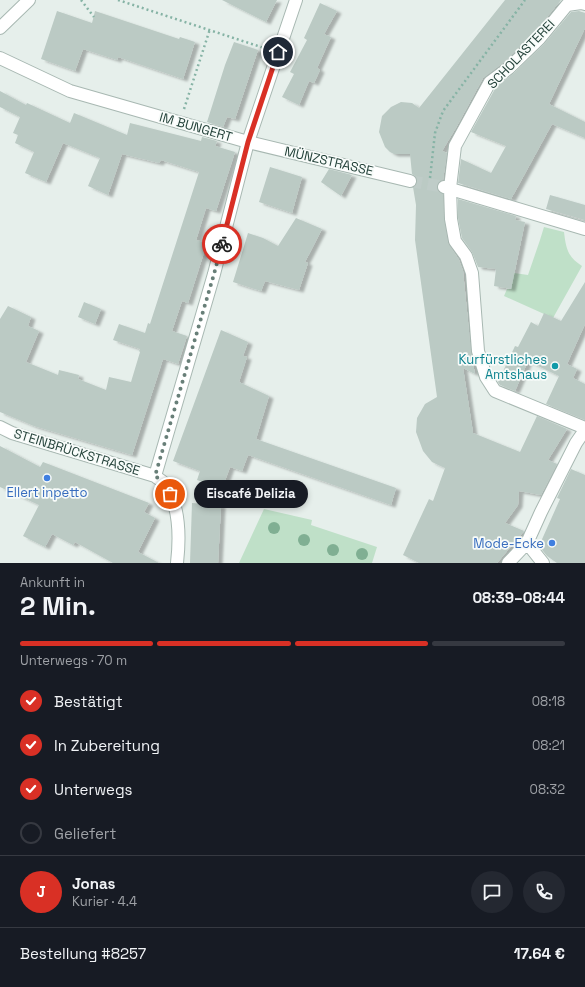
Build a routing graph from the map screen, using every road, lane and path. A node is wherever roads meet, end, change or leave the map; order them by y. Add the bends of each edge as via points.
1 (29, 0) edge
2 (81, 0) edge
3 (118, 0) edge
4 (296, 0) edge
5 (526, 0) edge
6 (585, 4) edge
7 (94, 18) dead end
8 (0, 28) edge
9 (210, 30) junction
10 (278, 52) junction
11 (0, 58) edge
12 (180, 123) junction
13 (248, 142) junction
14 (410, 180) tunnel mouth
15 (430, 185) dead end
16 (447, 188) junction
17 (585, 229) edge
18 (0, 427) edge
19 (585, 429) edge
20 (155, 476) junction
21 (527, 543) junction
22 (177, 563) edge
23 (508, 563) edge
24 (543, 563) edge

1 - 8 street
2 - 7 path
3 - 9 path
4 - 10 street
5 - 15 path via 443,111 435,133
6 - 16 street, SCHOLASTEREI via 580,2 567,6 539,39 509,68 490,82 455,146
9 - 10 path
9 - 12 path
10 - 13 street
11 - 12 street, IM BUNGERT via 70,91
12 - 13 street, IM BUNGERT
13 - 14 street, MÜNZSTRASSE
13 - 20 street, IM BUNGERT via 214,274
16 - 17 street
16 - 19 street, SCHOLASTEREI via 455,241 466,256 472,273 478,351 486,378 495,391
18 - 20 street, STEINBRÜCKSTRASSE via 12,433
19 - 21 street
20 - 22 street, STEINBRÜCKSTRASSE via 165,483 175,504 179,541
21 - 23 street
21 - 24 street

